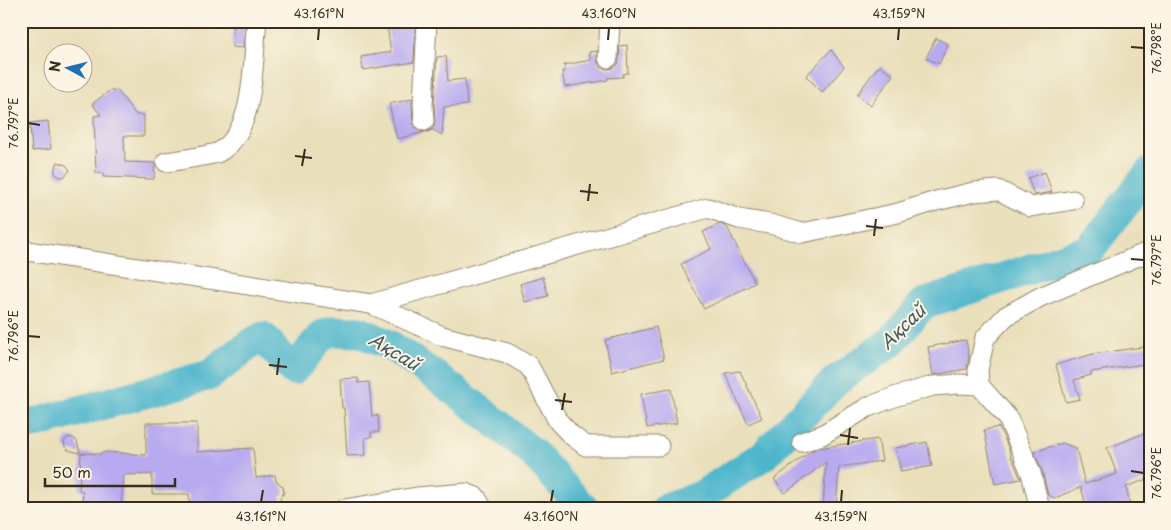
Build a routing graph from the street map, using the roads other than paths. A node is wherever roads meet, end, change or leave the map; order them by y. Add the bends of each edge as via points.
1 (257, 21) edge
2 (427, 21) edge
3 (610, 21) edge
4 (608, 58) dead end
5 (424, 121) dead end
6 (166, 162) dead end
7 (1073, 200) dead end
8 (21, 250) edge
9 (1150, 251) edge
10 (371, 304) junction
11 (979, 385) junction
12 (802, 442) dead end
13 (659, 446) dead end
14 (344, 509) edge
15 (483, 509) edge
16 (1040, 509) edge

1 - 6 street via 250,96 235,138 218,153
2 - 5 street
3 - 4 street
7 - 10 street via 1031,207 998,190 974,192 898,213 802,233 739,219 708,208
8 - 10 street
9 - 11 street via 1040,297 1006,316 984,338 978,370
10 - 13 street via 442,336 507,353 529,366 558,421 586,446
11 - 12 street via 933,386 897,396 868,407 822,436
11 - 16 street via 1008,418 1031,473
14 - 15 street via 466,493 476,497

